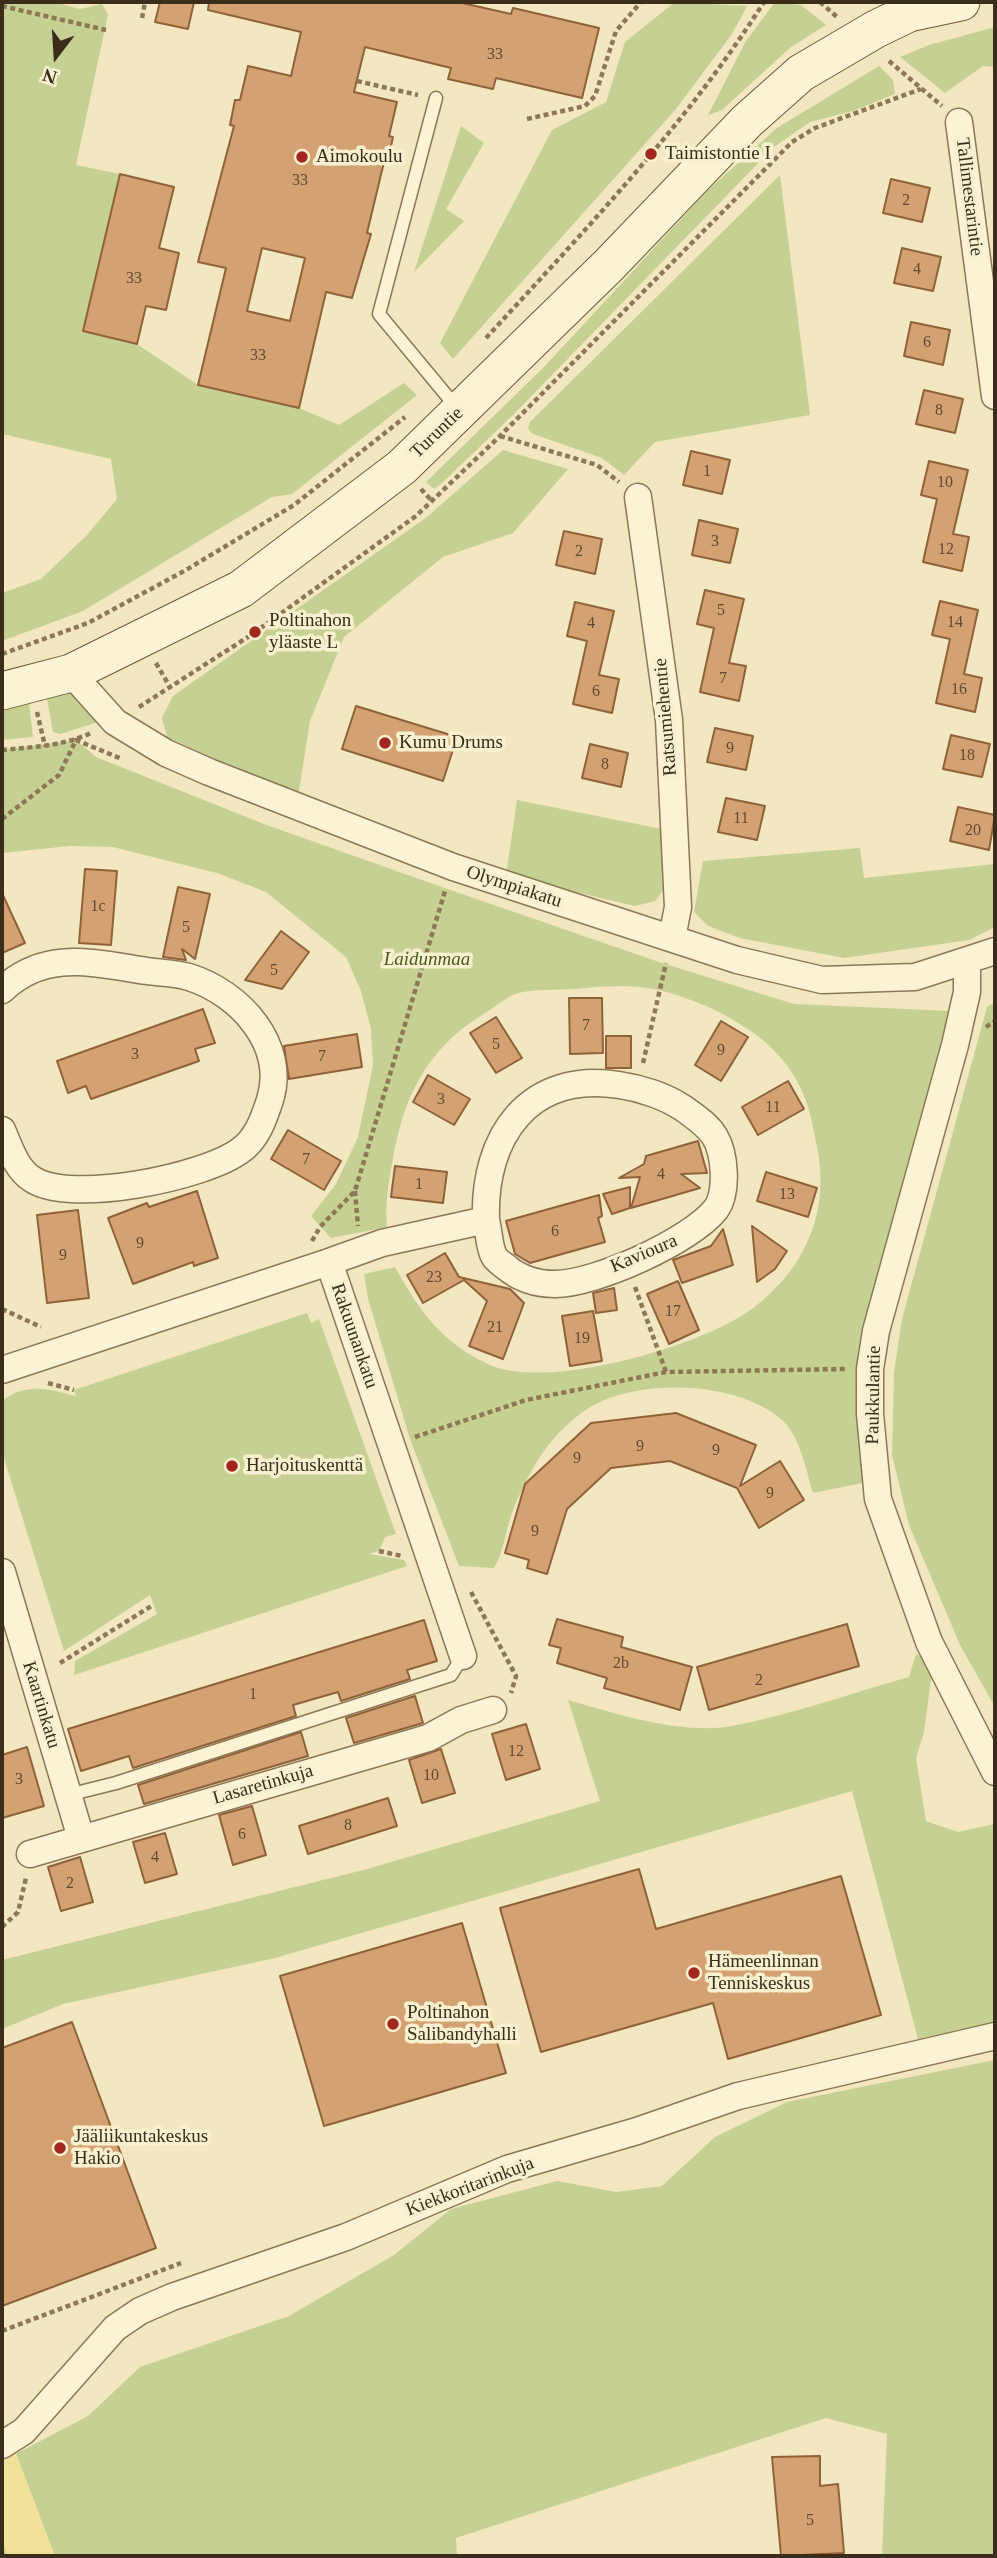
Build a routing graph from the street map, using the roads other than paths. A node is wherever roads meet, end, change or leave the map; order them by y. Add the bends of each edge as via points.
1 (961, 2) edge
2 (908, 7) edge
3 (436, 98) road end
4 (959, 122) road end
5 (995, 396) edge
6 (459, 411) junction
7 (638, 498) road end
8 (71, 673) junction
9 (19, 697) edge
10 (670, 948) junction
11 (995, 951) edge
12 (967, 963) junction
13 (2, 990) edge
14 (2, 1130) edge
15 (486, 1220) junction
16 (325, 1253) junction
17 (2, 1370) edge
18 (2, 1572) edge
19 (463, 1656) joint
20 (493, 1710) road end
21 (995, 1772) edge
22 (68, 1795) junction
23 (81, 1838) junction
24 (30, 1854) road end
25 (995, 2036) edge
26 (2, 2445) edge

1 - 2 main road, Turuntie
2 - 6 main road, Turuntie via 801,73 747,121 609,265
3 - 6 lane via 379,314
4 - 5 street, Tallimestarintie
6 - 8 main road, Turuntie via 377,488 241,589
7 - 10 street, Ratsumiehentie via 669,720 678,907
8 - 9 main road, Turuntie
8 - 10 street, Olympiakatu via 115,722 166,753
10 - 12 street, Olympiakatu via 821,981 915,977
11 - 12 street, Olympiakatu
12 - 21 street, Paukkulantie via 960,1026 884,1300 870,1368 870,1414 878,1499 929,1642
13 - 14 street via 31,968 64,962 188,976 225,994 250,1017 271,1049 274,1086 262,1123 242,1150 158,1180 117,1188 56,1188 31,1179 15,1160
15 - 15 street, Kavioura via 493,1161 514,1117 551,1091 572,1084 592,1081 636,1088 679,1105 715,1137 720,1152 723,1190 715,1209 684,1238 626,1265 557,1284 530,1281 494,1257
15 - 16 street via 359,1251
16 - 17 street, Rakuunankatu
16 - 19 street, Rakuunankatu
18 - 22 street, Kaartinkatu
19 - 22 lane via 451,1675
20 - 23 street, Lasaretinkuja via 428,1738
22 - 23 street, Kaartinkatu
23 - 24 street, Lasaretinkuja
25 - 26 street, Kiekkoritarinkuja via 738,2096 637,2132 506,2169 346,2237 172,2297 115,2328 23,2431

